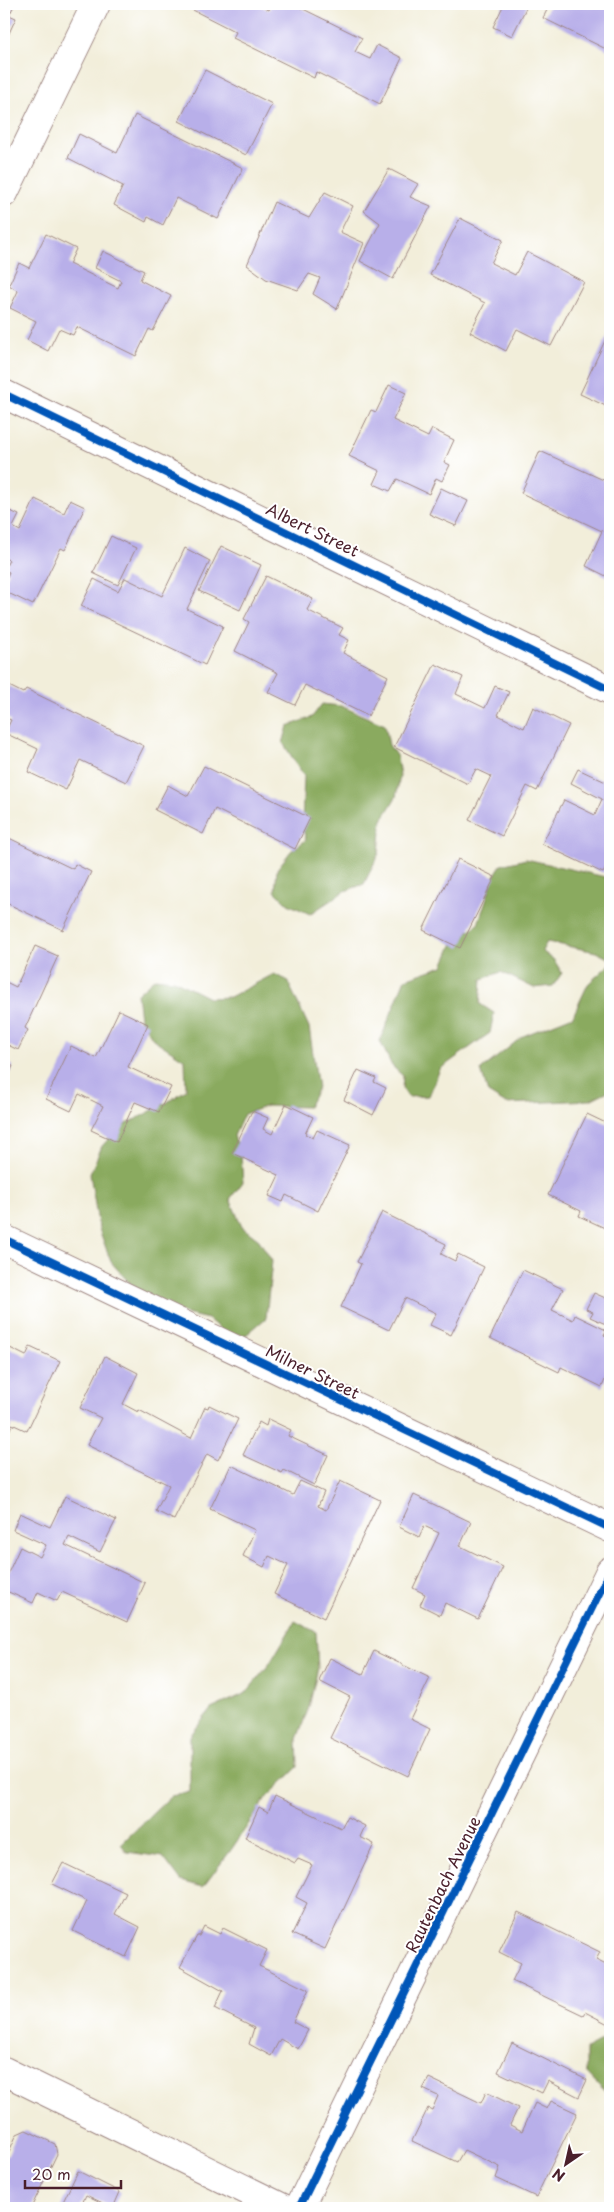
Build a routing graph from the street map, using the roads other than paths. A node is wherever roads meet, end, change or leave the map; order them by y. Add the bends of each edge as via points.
1 (96, 4) edge
2 (4, 193) edge
3 (4, 394) edge
4 (610, 690) edge
5 (4, 1239) edge
6 (610, 1528) edge
7 (610, 1571) edge
8 (4, 2071) edge
9 (283, 2208) edge
10 (299, 2208) edge

1 - 2 street
3 - 4 street, Albert Street
5 - 6 street, Milner Street
7 - 10 street, Rautenbach Avenue
8 - 9 street

